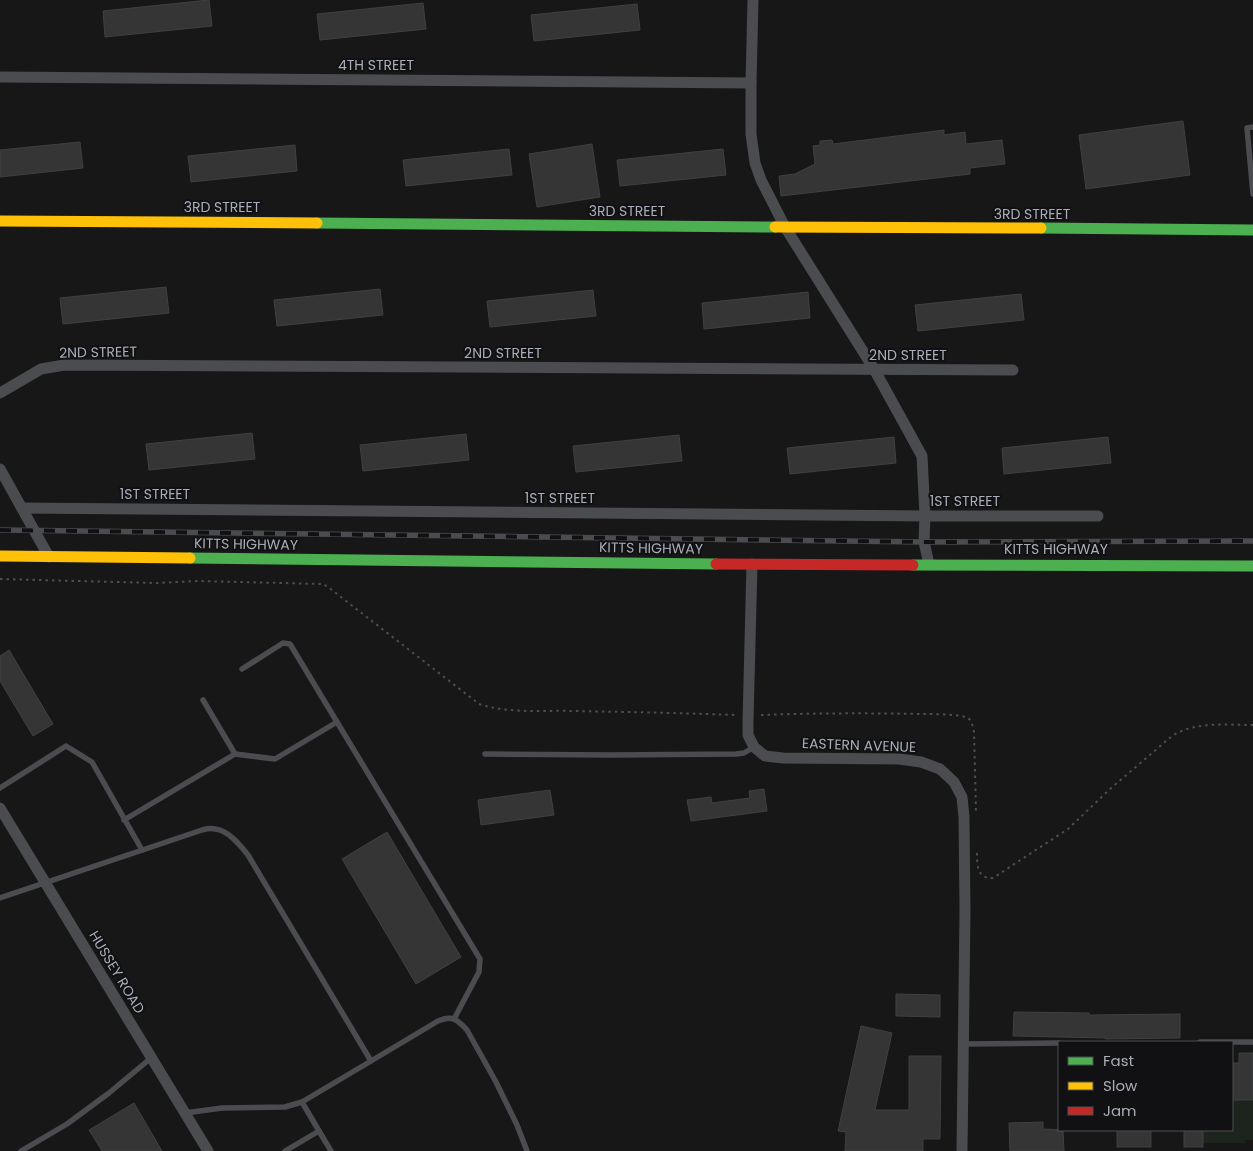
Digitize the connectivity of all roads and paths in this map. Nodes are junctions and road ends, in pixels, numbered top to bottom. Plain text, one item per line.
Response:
1 (753, 0) edge
2 (0, 77) edge
3 (751, 83) junction
4 (1253, 127) edge
5 (1253, 194) edge
6 (0, 221) edge
7 (785, 227) junction
8 (1253, 230) edge
9 (874, 370) junction
10 (1013, 370) dead end
11 (0, 393) edge
12 (0, 469) edge
13 (22, 508) junction
14 (925, 516) junction
15 (1098, 516) dead end
16 (0, 556) edge
17 (49, 557) junction
18 (752, 564) junction
19 (929, 564) junction
20 (1253, 566) edge
21 (0, 579) edge
22 (242, 669) dead end
23 (203, 700) dead end
24 (748, 716) junction
25 (336, 722) junction
26 (1253, 725) edge
27 (754, 747) junction
28 (235, 754) junction
29 (485, 754) dead end
30 (0, 788) edge
31 (0, 809) edge
32 (976, 818) dead end
33 (124, 820) junction
34 (977, 846) dead end
35 (142, 850) junction
36 (45, 883) junction
37 (1, 897) edge
38 (454, 1019) junction
39 (1233, 1042) edge
40 (1253, 1042) edge
41 (963, 1044) junction
42 (1058, 1044) edge
43 (151, 1058) junction
44 (371, 1061) junction
45 (302, 1102) junction
46 (185, 1113) junction
47 (319, 1131) junction
48 (21, 1151) edge
49 (208, 1151) edge
50 (285, 1151) edge
51 (331, 1151) edge
52 (527, 1151) edge
53 (962, 1151) edge

1 - 3 street
2 - 3 street, 4TH STREET
3 - 7 street
4 - 5 lane
6 - 7 street, 3RD STREET
7 - 8 street, 3RD STREET
7 - 9 street
9 - 10 street, 2ND STREET
9 - 11 street, 2ND STREET
9 - 14 street
12 - 13 street
13 - 14 street, 1ST STREET
13 - 17 street
14 - 15 street, 1ST STREET
14 - 19 street
16 - 17 street, KITTS HIGHWAY
17 - 18 street, KITTS HIGHWAY
18 - 19 street, KITTS HIGHWAY
18 - 24 street
19 - 20 street, KITTS HIGHWAY
21 - 24 path
22 - 25 lane
23 - 28 lane
24 - 27 street
24 - 32 path
25 - 28 lane
25 - 38 lane
26 - 34 path
27 - 29 lane
27 - 41 street, EASTERN AVENUE
28 - 33 lane
30 - 33 lane
31 - 36 street, HUSSEY ROAD
33 - 35 lane
35 - 36 lane
35 - 44 lane
36 - 37 lane
36 - 43 street, HUSSEY ROAD
38 - 44 lane
38 - 52 lane
39 - 40 lane
41 - 42 lane
41 - 53 street, EASTERN AVENUE
43 - 46 street, HUSSEY ROAD
43 - 48 lane
44 - 45 lane
45 - 46 lane
45 - 47 lane
46 - 49 street, HUSSEY ROAD
47 - 50 lane
47 - 51 lane

